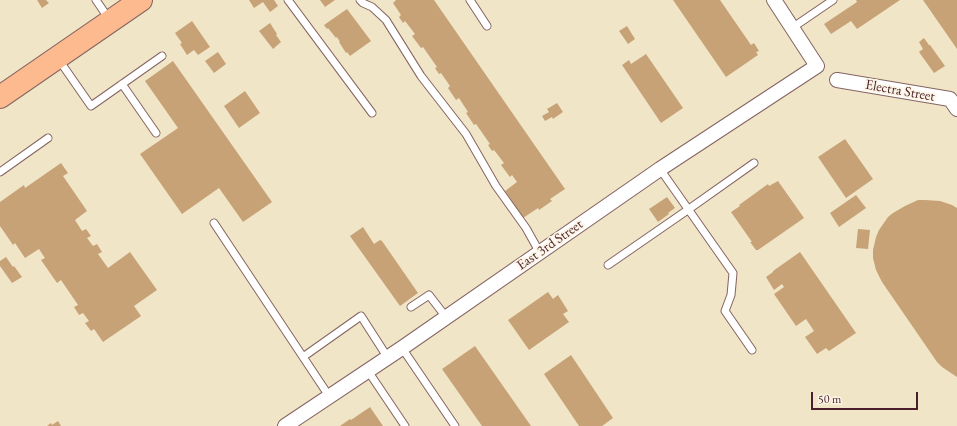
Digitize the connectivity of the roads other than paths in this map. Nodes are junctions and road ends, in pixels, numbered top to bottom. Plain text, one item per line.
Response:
1 (96, 0) edge
2 (141, 0) edge
3 (288, 0) edge
4 (360, 0) edge
5 (470, 0) edge
6 (774, 0) edge
7 (833, 0) edge
8 (110, 21) junction
9 (487, 26) dead end
10 (792, 28) junction
11 (162, 56) dead end
12 (57, 58) junction
13 (837, 80) dead end
14 (122, 84) junction
15 (0, 97) edge
16 (957, 110) edge
17 (372, 113) dead end
18 (156, 133) dead end
19 (48, 138) dead end
20 (754, 163) dead end
21 (660, 169) junction
22 (0, 172) edge
23 (689, 210) junction
24 (214, 224) dead end
25 (540, 252) junction
26 (608, 265) dead end
27 (411, 307) dead end
28 (446, 317) junction
29 (402, 348) junction
30 (752, 350) dead end
31 (302, 357) junction
32 (388, 358) junction
33 (368, 371) junction
34 (329, 396) junction
35 (285, 426) edge
36 (405, 426) edge
37 (455, 426) edge

1 - 8 lane
2 - 8 main road
3 - 17 lane
4 - 25 lane
5 - 9 lane
6 - 10 street
7 - 10 lane
8 - 12 main road
10 - 21 street, East 3rd Street
11 - 14 lane
12 - 14 lane
12 - 15 main road
13 - 16 street, Electra Street
14 - 18 lane
19 - 22 lane
20 - 23 lane
21 - 23 lane
21 - 25 street, East 3rd Street
23 - 26 lane
23 - 30 lane
24 - 31 lane
25 - 28 street, East 3rd Street
27 - 28 lane
28 - 29 street, East 3rd Street
29 - 32 street, East 3rd Street
29 - 37 lane
31 - 32 lane
31 - 34 lane
32 - 33 street, East 3rd Street
33 - 34 street, East 3rd Street
33 - 36 lane
34 - 35 street, East 3rd Street

